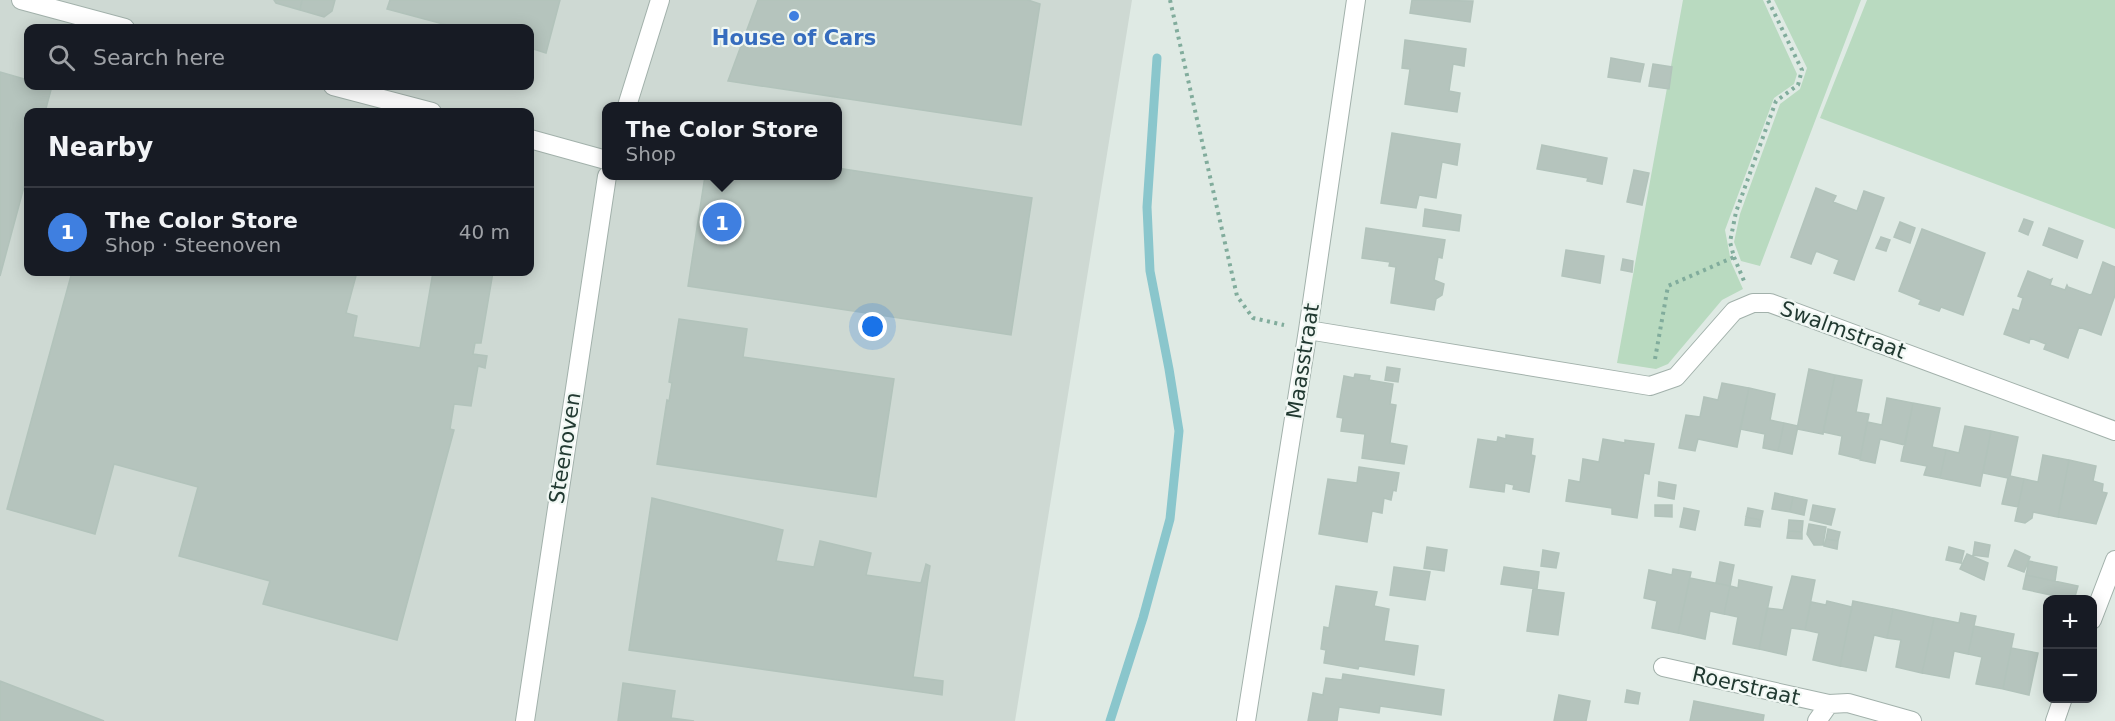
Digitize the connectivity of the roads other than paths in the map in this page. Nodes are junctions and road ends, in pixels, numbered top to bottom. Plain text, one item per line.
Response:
1 (21, 0) edge
2 (660, 0) edge
3 (1356, 0) edge
4 (110, 24) edge
5 (348, 90) edge
6 (628, 102) edge
7 (417, 108) edge
8 (534, 140) edge
9 (602, 159) edge
10 (606, 180) edge
11 (1308, 330) junction
12 (2115, 431) edge
13 (2115, 561) edge
14 (2097, 607) edge
15 (1663, 667) dead end
16 (2062, 703) edge
17 (1829, 704) junction
18 (525, 721) edge
19 (1246, 721) edge
20 (1817, 721) edge
21 (1912, 721) edge
22 (2055, 721) edge

1 - 4 street
2 - 6 street
3 - 11 street, Maasstraat
5 - 7 street
8 - 9 street
10 - 18 street, Steenoven
11 - 12 street, Swalmstraat
11 - 19 street, Maasstraat
13 - 14 street
15 - 17 street, Roerstraat
16 - 22 street
17 - 20 street, Roerstraat
17 - 21 street, Roerstraat

